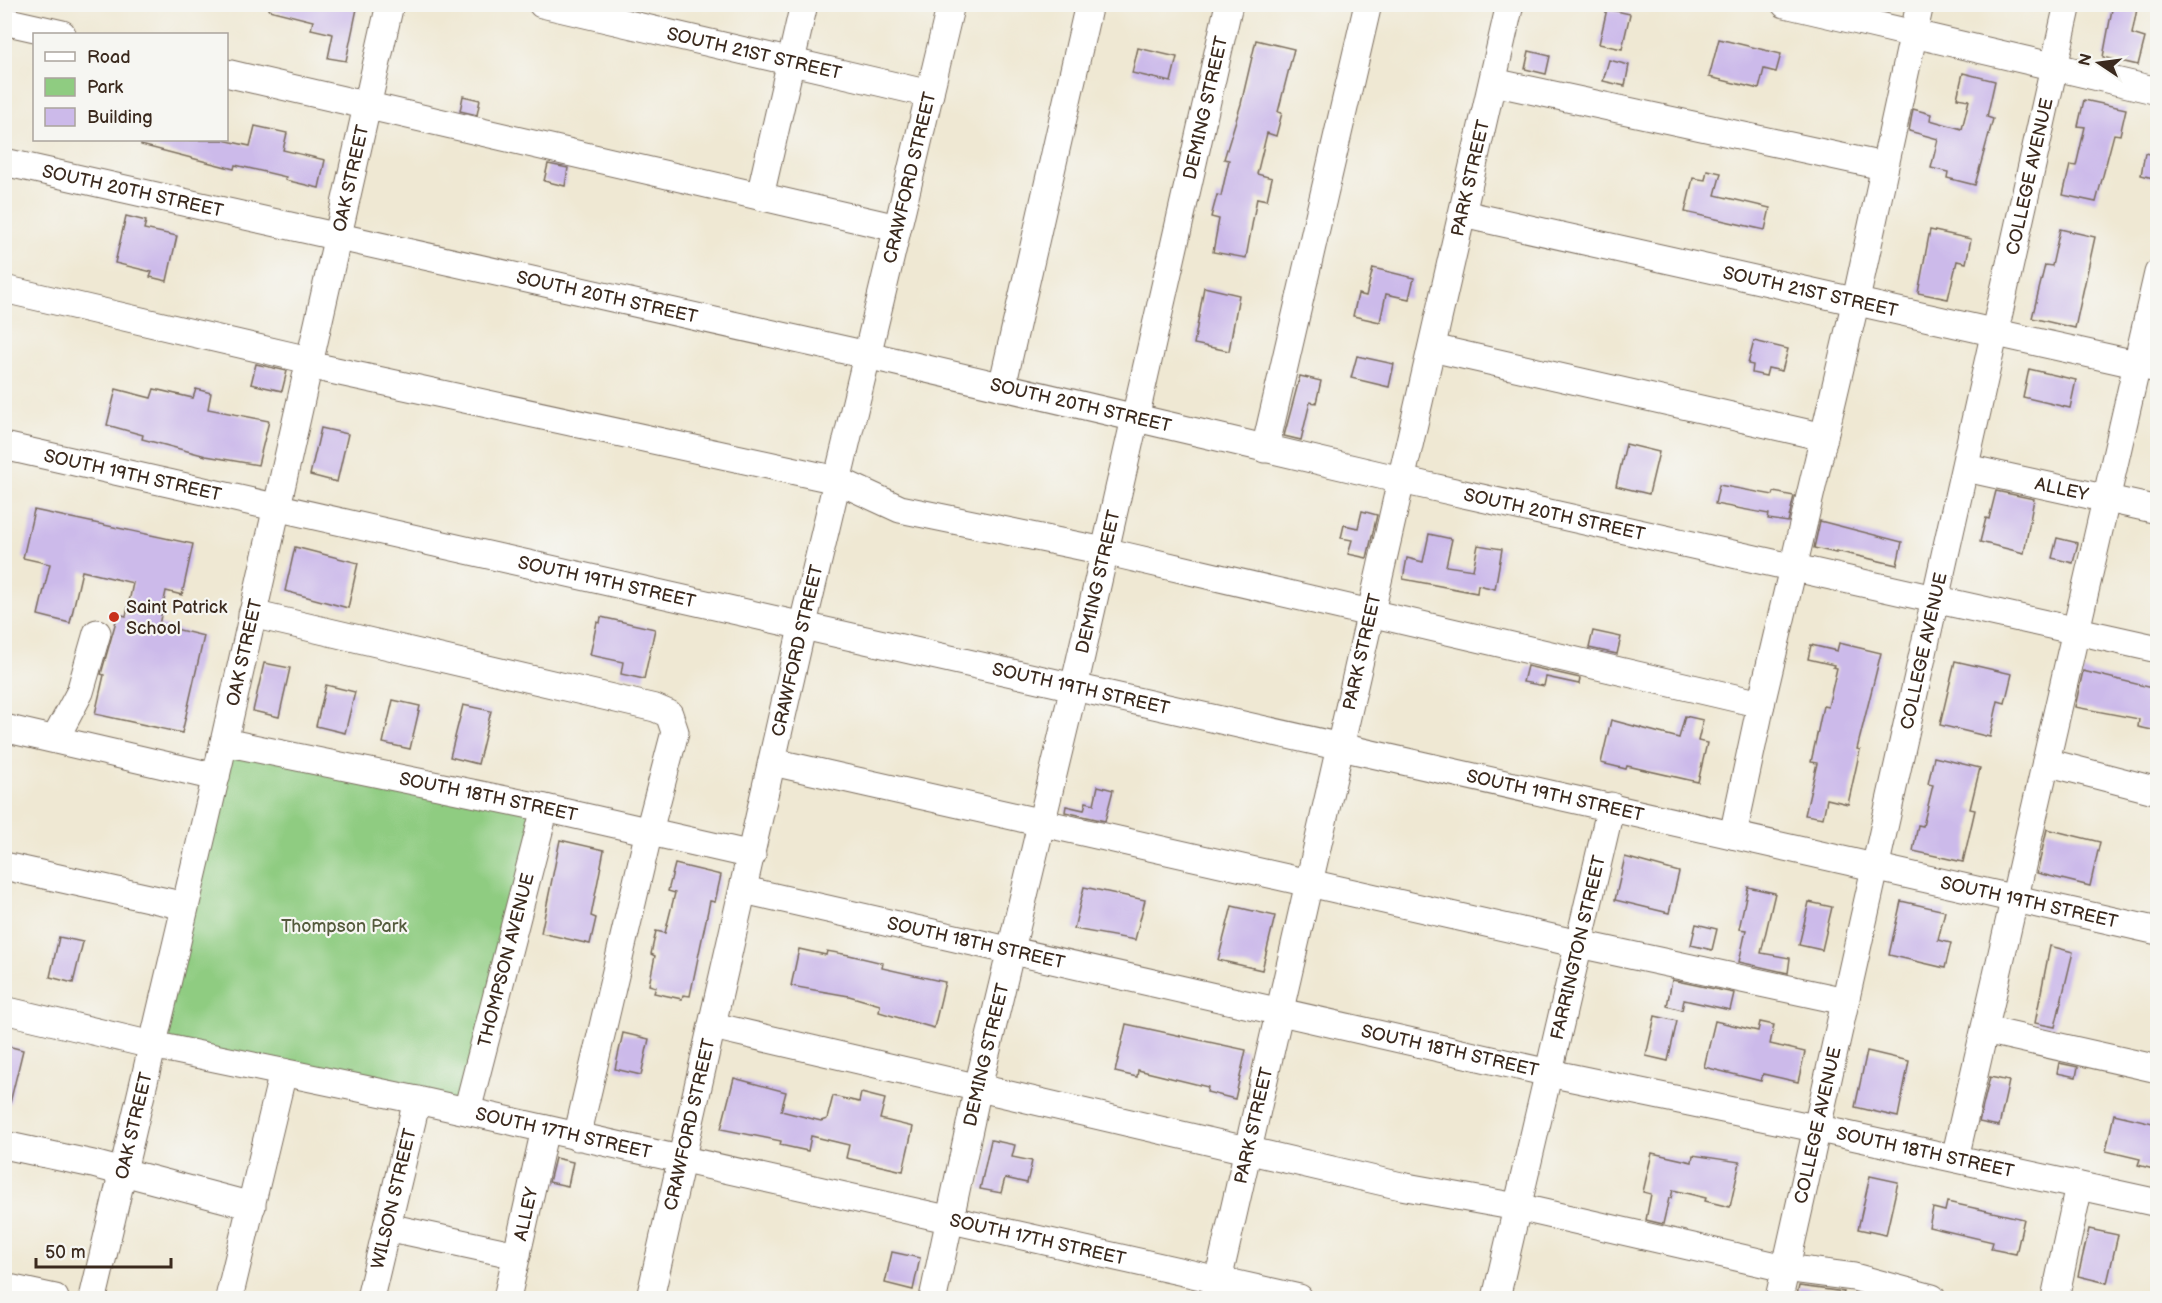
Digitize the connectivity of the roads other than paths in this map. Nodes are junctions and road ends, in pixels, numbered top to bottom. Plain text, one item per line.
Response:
1 (390, 4) edge
2 (542, 4) edge
3 (804, 4) edge
4 (951, 4) edge
5 (1089, 4) edge
6 (1229, 4) edge
7 (1368, 4) edge
8 (1510, 4) edge
9 (1785, 4) edge
10 (1920, 4) edge
11 (2068, 4) edge
12 (4, 21) edge
13 (58, 33) edge
14 (1914, 34) junction
15 (791, 62) junction
16 (2053, 67) junction
17 (228, 74) edge
18 (1493, 82) junction
19 (2157, 91) edge
20 (930, 94) junction
21 (368, 107) junction
22 (4, 162) edge
23 (1883, 166) junction
24 (760, 196) junction
25 (1464, 214) junction
26 (897, 228) junction
27 (337, 236) junction
28 (2157, 273) edge
29 (4, 289) edge
30 (1856, 300) junction
31 (1994, 333) junction
32 (1432, 348) junction
33 (867, 355) junction
34 (308, 363) junction
35 (2147, 367) edge
36 (1002, 387) junction
37 (1133, 418) junction
38 (1824, 436) junction
39 (4, 446) edge
40 (1265, 449) junction
41 (1966, 468) junction
42 (837, 480) junction
43 (1401, 480) junction
44 (2106, 498) junction
45 (276, 507) junction
46 (2157, 510) edge
47 (1104, 551) junction
48 (1792, 567) junction
49 (1937, 599) junction
50 (1371, 613) junction
51 (252, 614) junction
52 (802, 628) junction
53 (2076, 631) junction
54 (98, 633) dead end
55 (2157, 650) edge
56 (1074, 687) junction
57 (1761, 704) junction
58 (4, 728) edge
59 (55, 739) junction
60 (224, 742) junction
61 (1341, 749) junction
62 (773, 762) junction
63 (2046, 762) junction
64 (216, 777) junction
65 (2157, 791) edge
66 (1611, 806) junction
67 (545, 808) junction
68 (1042, 822) junction
69 (649, 831) junction
70 (1733, 835) junction
71 (752, 855) junction
72 (4, 866) edge
73 (1875, 869) junction
74 (1310, 883) junction
75 (744, 890) junction
76 (2014, 900) junction
77 (185, 906) junction
78 (2157, 931) edge
79 (1578, 944) junction
80 (1011, 952) junction
81 (1845, 1001) junction
82 (4, 1010) edge
83 (1281, 1013) junction
84 (713, 1026) junction
85 (1984, 1030) junction
86 (152, 1045) junction
87 (2157, 1069) edge
88 (283, 1072) junction
89 (1549, 1072) junction
90 (978, 1086) junction
91 (417, 1100) junction
92 (467, 1111) junction
93 (1815, 1128) junction
94 (545, 1130) junction
95 (577, 1137) junction
96 (4, 1145) edge
97 (1249, 1149) junction
98 (1955, 1158) junction
99 (681, 1161) junction
100 (122, 1173) junction
101 (2079, 1185) junction
102 (2157, 1203) edge
103 (252, 1206) junction
104 (1517, 1207) junction
105 (950, 1220) junction
106 (387, 1227) junction
107 (517, 1256) junction
108 (1785, 1268) junction
109 (4, 1287) edge
110 (1217, 1289) edge
111 (655, 1298) edge
112 (55, 1299) edge
113 (93, 1299) edge
114 (229, 1299) edge
115 (370, 1299) edge
116 (507, 1299) edge
117 (933, 1299) edge
118 (1299, 1299) edge
119 (1496, 1299) edge
120 (1779, 1299) edge
121 (1932, 1299) edge
122 (2055, 1299) edge

1 - 21 street, OAK STREET
2 - 15 street, SOUTH 21ST STREET
3 - 15 street
4 - 20 street, CRAWFORD STREET
5 - 36 street
6 - 37 street, DEMING STREET
7 - 40 street
8 - 18 street, PARK STREET
9 - 14 street
10 - 14 street
11 - 16 street, COLLEGE AVENUE
12 - 13 street
14 - 16 street
14 - 23 street
15 - 20 street, SOUTH 21ST STREET
15 - 24 street
16 - 19 street
16 - 31 street, COLLEGE AVENUE
17 - 21 street
18 - 23 street
18 - 25 street, PARK STREET
20 - 26 street, CRAWFORD STREET
21 - 24 street
21 - 27 street, OAK STREET
22 - 27 street, SOUTH 20TH STREET
23 - 30 street
24 - 26 street
25 - 30 street, SOUTH 21ST STREET
25 - 32 street, PARK STREET
26 - 33 street, CRAWFORD STREET
27 - 33 street, SOUTH 20TH STREET
27 - 34 street, OAK STREET
28 - 35 street
29 - 34 street
30 - 31 street, SOUTH 21ST STREET
30 - 38 street
31 - 35 street, SOUTH 21ST STREET
31 - 41 street, COLLEGE AVENUE
32 - 38 street
32 - 43 street, PARK STREET
33 - 36 street, SOUTH 20TH STREET
33 - 42 street, CRAWFORD STREET
34 - 42 street
34 - 45 street, OAK STREET
35 - 44 street
36 - 37 street, SOUTH 20TH STREET
37 - 40 street, SOUTH 20TH STREET
37 - 47 street, DEMING STREET
38 - 48 street
39 - 45 street, SOUTH 19TH STREET
40 - 43 street, SOUTH 20TH STREET
41 - 44 street, ALLEY
41 - 49 street, COLLEGE AVENUE
42 - 47 street
42 - 52 street, CRAWFORD STREET
43 - 48 street, SOUTH 20TH STREET
43 - 50 street, PARK STREET
44 - 46 street, ALLEY
44 - 53 street
45 - 51 street, OAK STREET
45 - 52 street, SOUTH 19TH STREET
47 - 50 street
47 - 56 street, DEMING STREET
48 - 49 street, SOUTH 20TH STREET
48 - 57 street
49 - 53 street, SOUTH 20TH STREET
49 - 73 street, COLLEGE AVENUE
50 - 57 street
50 - 61 street, PARK STREET
51 - 60 street, OAK STREET
51 - 69 street
52 - 56 street, SOUTH 19TH STREET
52 - 62 street, CRAWFORD STREET
53 - 55 street, SOUTH 20TH STREET
53 - 63 street
54 - 59 street
56 - 61 street, SOUTH 19TH STREET
56 - 68 street, DEMING STREET
57 - 70 street
58 - 59 street
59 - 64 street
60 - 64 street, OAK STREET
60 - 67 street, SOUTH 18TH STREET
61 - 66 street, SOUTH 19TH STREET
61 - 74 street, PARK STREET
62 - 68 street
62 - 71 street, CRAWFORD STREET
63 - 65 street
63 - 76 street
64 - 77 street, OAK STREET
66 - 70 street, SOUTH 19TH STREET
66 - 79 street, FARRINGTON STREET
67 - 69 street, SOUTH 18TH STREET
67 - 92 street, THOMPSON AVENUE
68 - 74 street
68 - 80 street, DEMING STREET
69 - 71 street, SOUTH 18TH STREET
69 - 95 street
70 - 73 street, SOUTH 19TH STREET
71 - 75 street, CRAWFORD STREET
72 - 77 street
73 - 76 street, SOUTH 19TH STREET
73 - 81 street, COLLEGE AVENUE
74 - 79 street
74 - 83 street, PARK STREET
75 - 80 street, SOUTH 18TH STREET
75 - 84 street, CRAWFORD STREET
76 - 78 street, SOUTH 19TH STREET
76 - 85 street
77 - 86 street, OAK STREET
79 - 81 street
79 - 89 street, FARRINGTON STREET
80 - 83 street, SOUTH 18TH STREET
80 - 90 street, DEMING STREET
81 - 93 street, COLLEGE AVENUE
82 - 86 street, SOUTH 17TH STREET
83 - 89 street, SOUTH 18TH STREET
83 - 97 street, PARK STREET
84 - 90 street
84 - 99 street, CRAWFORD STREET
85 - 87 street
85 - 98 street
86 - 88 street, SOUTH 17TH STREET
86 - 100 street, OAK STREET
88 - 91 street, SOUTH 17TH STREET
88 - 103 street
89 - 93 street, SOUTH 18TH STREET
89 - 104 street, FARRINGTON STREET
90 - 97 street
90 - 105 street, DEMING STREET
91 - 92 street, SOUTH 17TH STREET
91 - 106 street, WILSON STREET
92 - 94 street, SOUTH 17TH STREET
93 - 98 street, SOUTH 18TH STREET
93 - 108 street, COLLEGE AVENUE
94 - 95 street, SOUTH 17TH STREET
94 - 107 street, ALLEY
95 - 99 street, SOUTH 17TH STREET
96 - 100 street
97 - 104 street
97 - 110 street, PARK STREET
98 - 101 street, SOUTH 18TH STREET
99 - 105 street, SOUTH 17TH STREET
99 - 111 street, CRAWFORD STREET
100 - 103 street
100 - 113 street, OAK STREET
101 - 102 street, SOUTH 18TH STREET
101 - 122 street
103 - 114 street
104 - 108 street
104 - 119 street, FARRINGTON STREET
105 - 110 street, SOUTH 17TH STREET
105 - 117 street, DEMING STREET
106 - 107 street
106 - 115 street, WILSON STREET
107 - 116 street, ALLEY
108 - 120 street, COLLEGE AVENUE
108 - 121 street
109 - 112 street
110 - 118 street, SOUTH 17TH STREET

